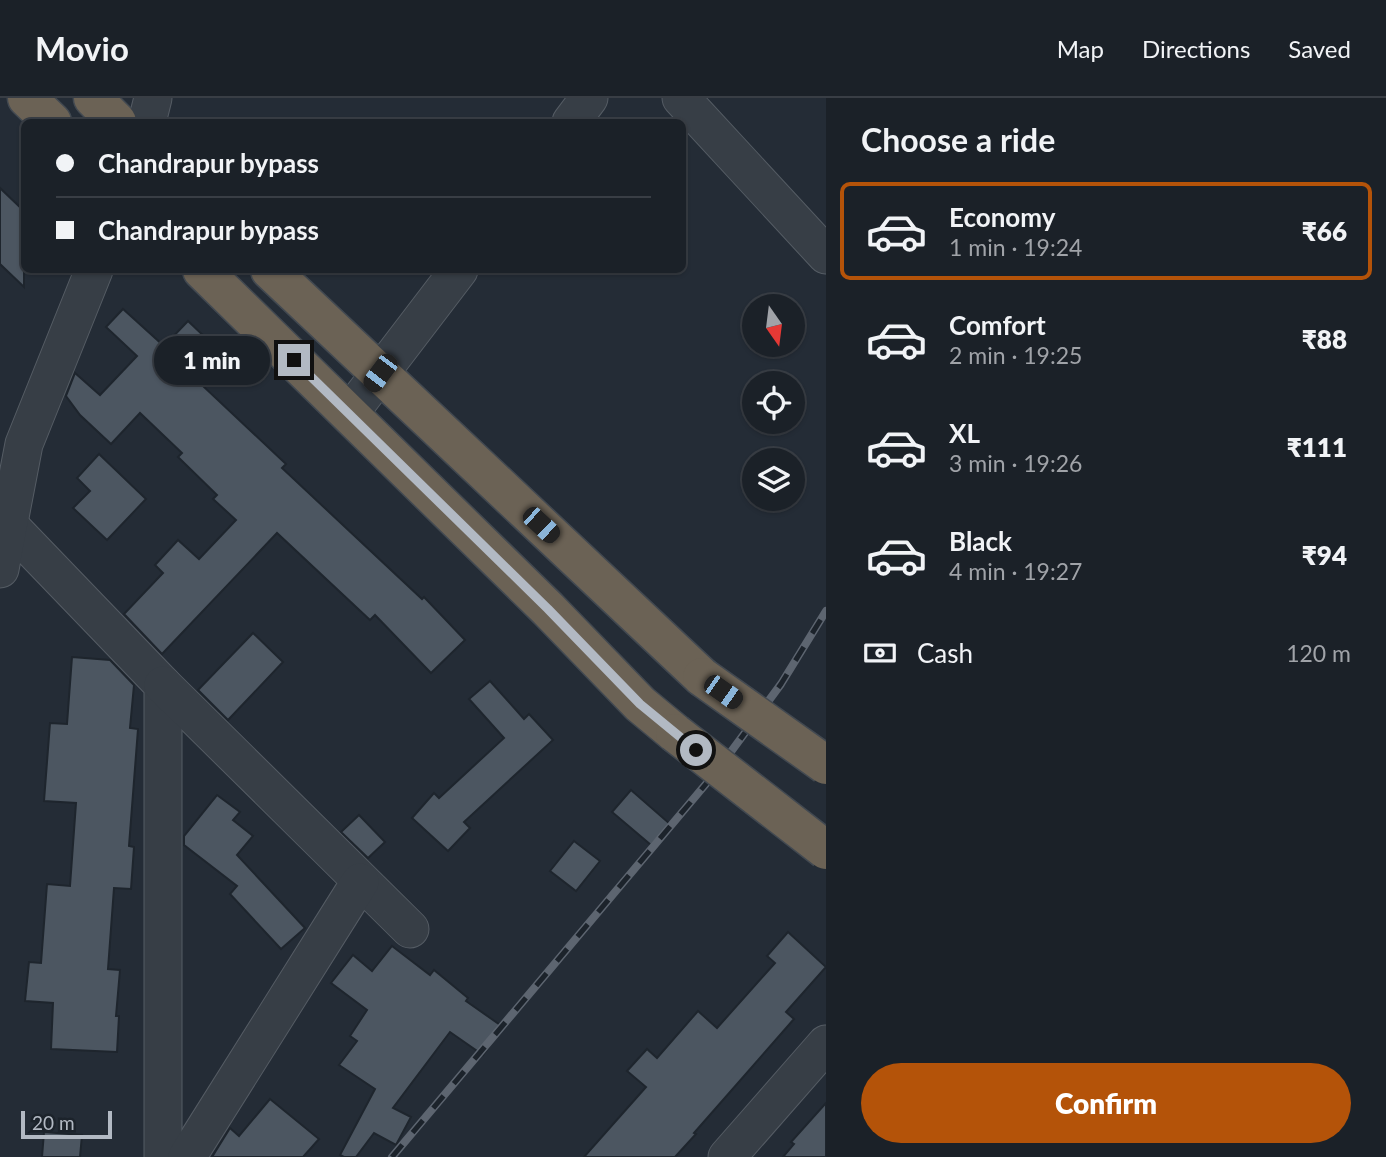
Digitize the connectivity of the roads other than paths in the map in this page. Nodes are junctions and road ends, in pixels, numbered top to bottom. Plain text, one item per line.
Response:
1 (27, 98) edge
2 (93, 98) edge
3 (153, 98) edge
4 (590, 98) edge
5 (681, 98) edge
6 (49, 119) edge
7 (114, 119) edge
8 (148, 119) edge
9 (573, 119) edge
10 (826, 255) edge
11 (93, 273) edge
12 (205, 273) edge
13 (273, 273) edge
14 (457, 273) edge
15 (380, 373) junction
16 (349, 414) junction
17 (12, 445) edge
18 (8, 524) junction
19 (0, 569) edge
20 (163, 685) junction
21 (826, 765) edge
22 (826, 850) edge
23 (360, 882) junction
24 (410, 929) dead end
25 (826, 1044) edge
26 (163, 1157) edge
27 (187, 1157) edge
28 (727, 1157) edge

1 - 6 highway
2 - 7 highway
3 - 8 street
4 - 9 street
5 - 10 street
11 - 17 street
12 - 16 highway
13 - 15 highway
14 - 15 street
15 - 16 street
15 - 21 highway, bridge
16 - 22 highway, bridge
17 - 18 street
18 - 19 street
18 - 20 street
20 - 23 street
20 - 26 street
23 - 24 street
23 - 27 street
25 - 28 street

